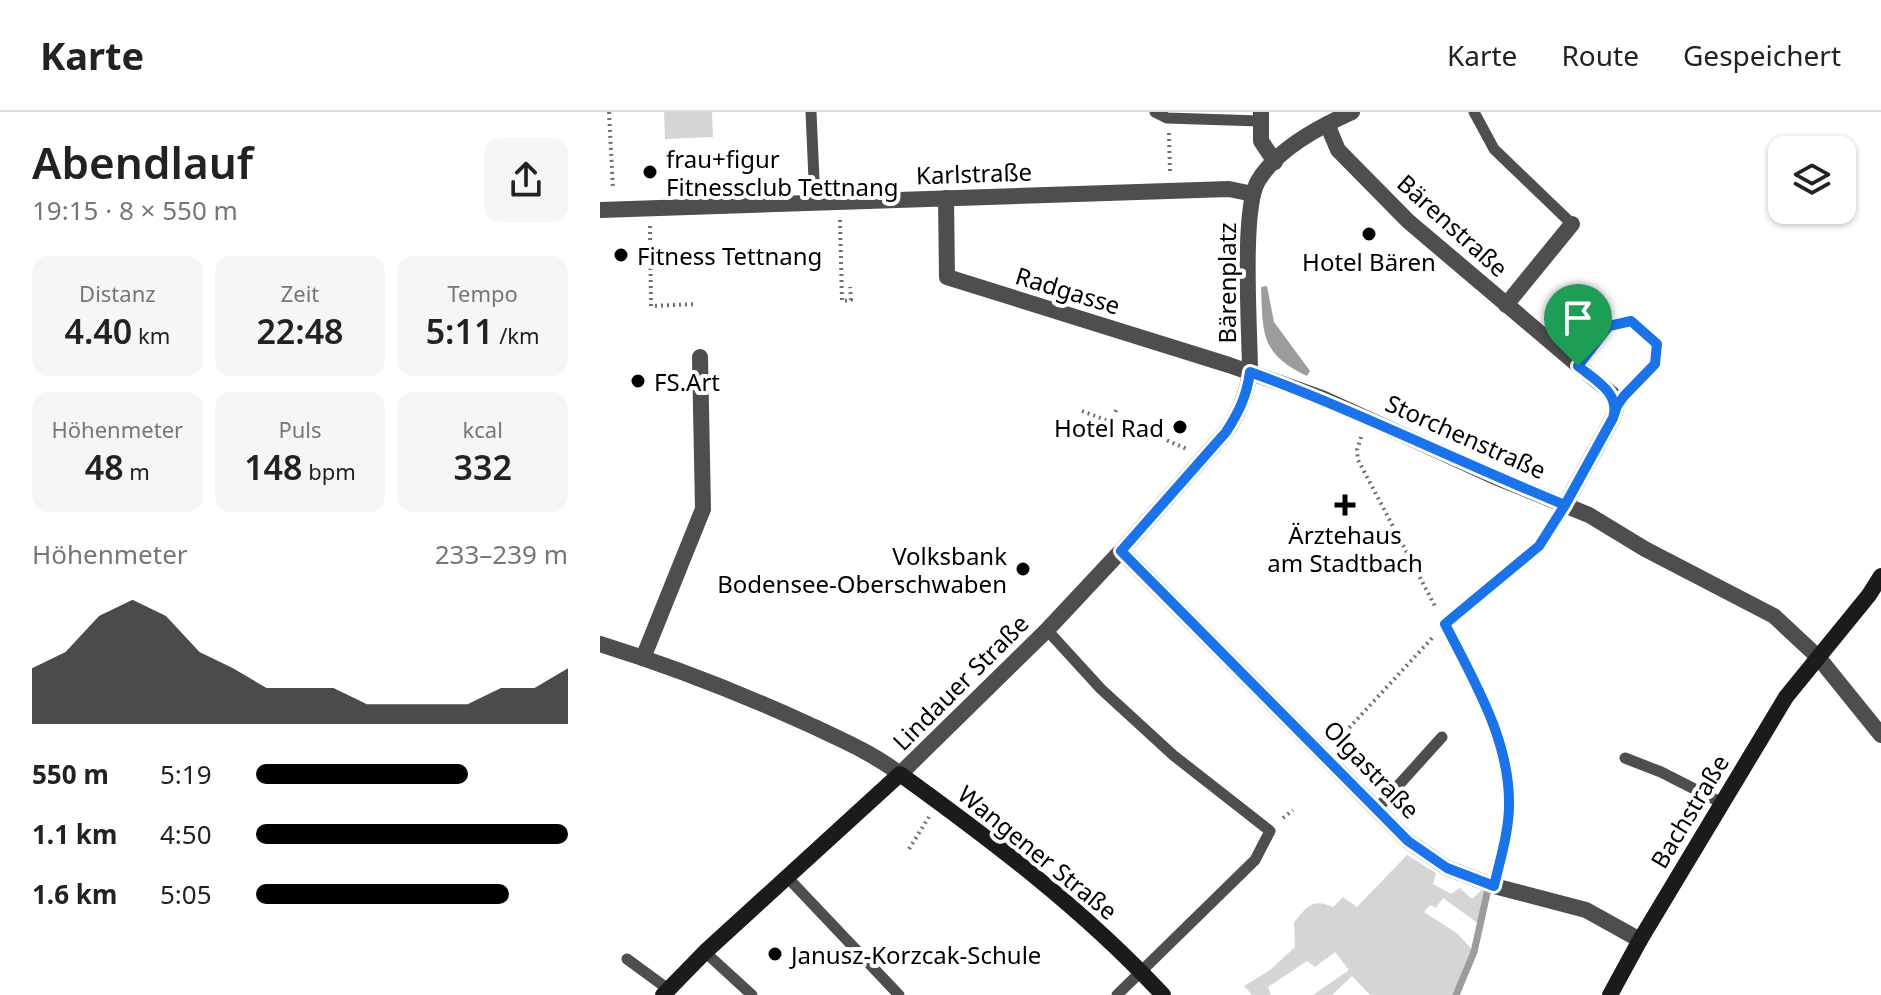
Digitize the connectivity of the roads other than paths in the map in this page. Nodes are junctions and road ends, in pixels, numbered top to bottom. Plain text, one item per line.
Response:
1 (811, 112) edge
2 (1155, 112) edge
3 (1352, 112) edge
4 (1474, 112) edge
5 (1260, 117) edge
6 (1327, 124) junction
7 (1275, 162) junction
8 (1253, 194) junction
9 (946, 198) junction
10 (815, 202) junction
11 (606, 210) edge
12 (1572, 224) joint
13 (1506, 305) junction
14 (700, 357) dead end
15 (1578, 366) junction
16 (1250, 372) junction
17 (1617, 406) junction
18 (1565, 505) junction
19 (1121, 551) junction
20 (1881, 576) edge
21 (1440, 629) road end
22 (1047, 630) junction
23 (600, 644) edge
24 (1818, 657) junction
25 (643, 658) junction
26 (1881, 735) edge
27 (1442, 737) dead end
28 (1625, 758) dead end
29 (900, 774) junction
30 (1722, 803) junction
31 (1377, 809) junction
32 (788, 878) junction
33 (1640, 940) junction
34 (705, 952) junction
35 (627, 959) dead end
36 (1142, 972) junction
37 (666, 992) edge
38 (752, 995) edge
39 (899, 995) edge
40 (1117, 995) edge
41 (1163, 995) edge
42 (1610, 995) edge

1 - 10 lane
2 - 5 lane
3 - 6 street
4 - 12 lane
5 - 7 street
6 - 7 street
6 - 13 street, Bärenstraße
7 - 8 street
8 - 9 street, Karlstraße
8 - 16 street, Bärenplatz
9 - 10 street, Karlstraße
9 - 16 street, Radgasse
10 - 11 street, Karlstraße
12 - 13 street
13 - 15 street, Bärenstraße
14 - 25 street
15 - 17 street, Bärenstraße
15 - 17 lane
16 - 18 street, Storchenstraße
16 - 19 street, Lindauer Straße
17 - 18 street
18 - 21 lane
18 - 24 street, Storchenstraße
19 - 22 street, Lindauer Straße
19 - 31 street, Olgastraße
20 - 24 main road, Bachstraße
22 - 29 street, Lindauer Straße
22 - 36 lane
23 - 25 street
24 - 26 street, Storchenstraße
24 - 30 main road, Bachstraße
25 - 29 street
27 - 31 lane
28 - 30 lane
29 - 32 main road, Lindauer Straße
29 - 36 main road, Wangener Straße
30 - 33 main road, Bachstraße
31 - 33 street, Olgastraße
32 - 34 main road, Lindauer Straße
32 - 39 lane
33 - 42 main road, Bachstraße
34 - 37 main road, Lindauer Straße
34 - 38 lane
35 - 37 lane
36 - 40 lane
36 - 41 main road, Wangener Straße

